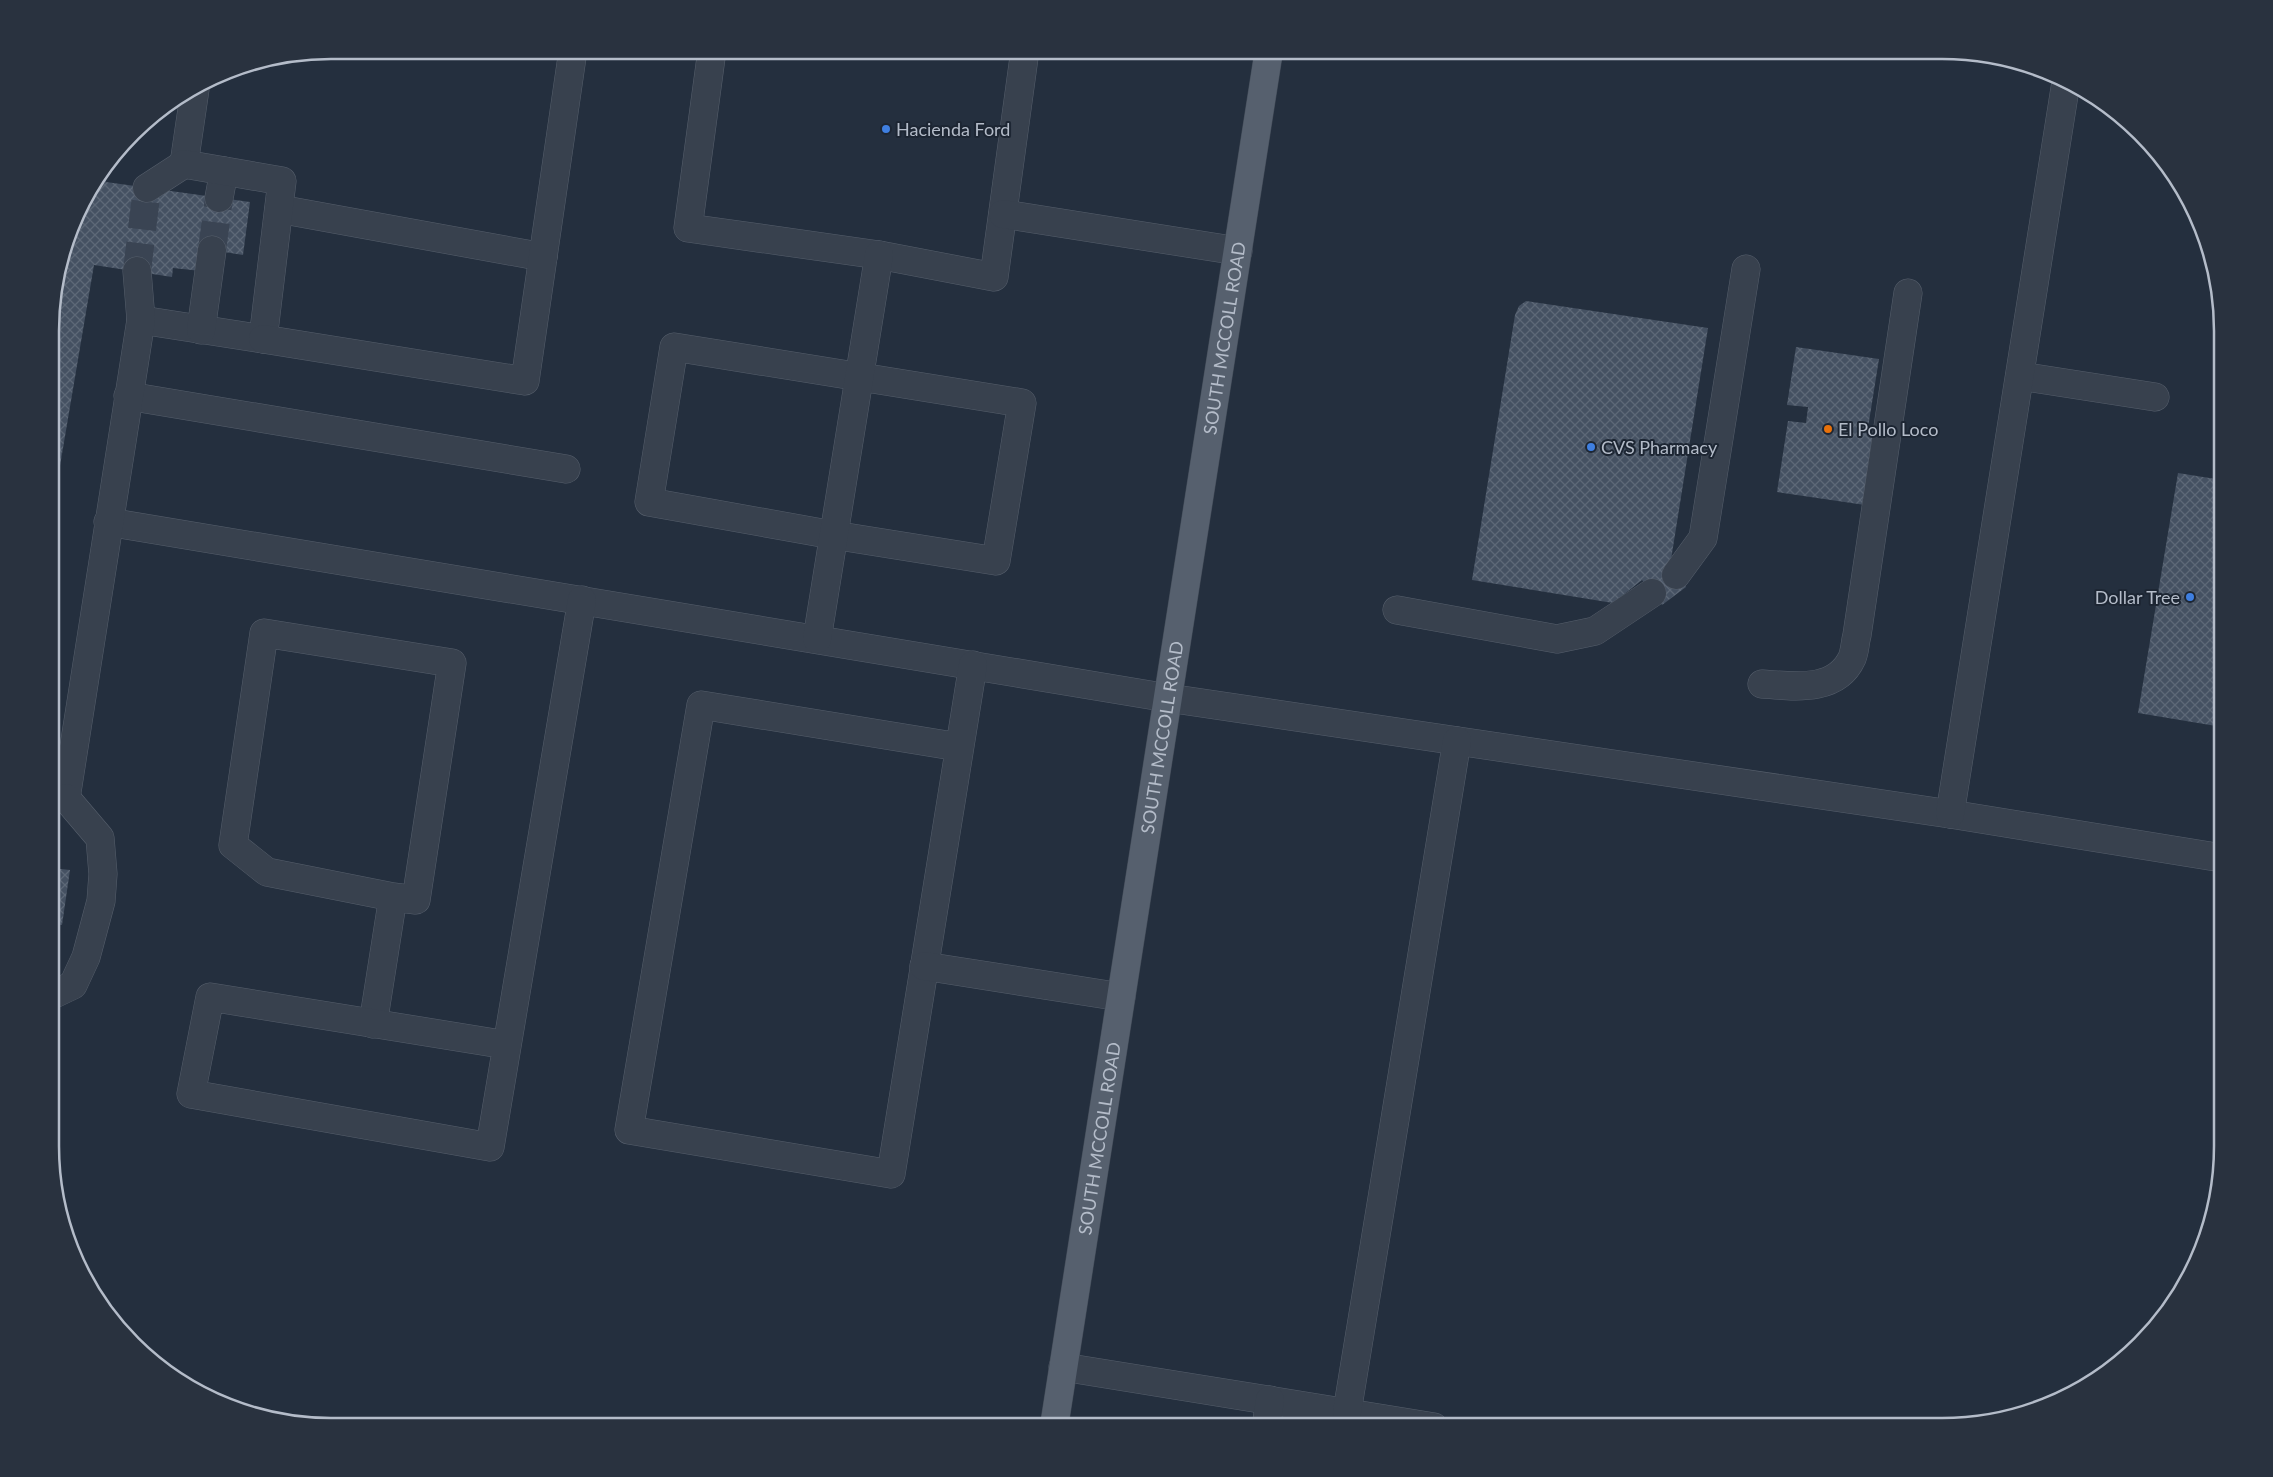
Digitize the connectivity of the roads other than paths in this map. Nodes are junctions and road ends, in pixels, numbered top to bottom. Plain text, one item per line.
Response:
1 (572, 59) edge
2 (711, 59) edge
3 (1024, 59) edge
4 (1268, 59) edge
5 (2065, 88) edge
6 (194, 96) edge
7 (184, 164) junction
8 (224, 171) junction
9 (147, 188) dead end
10 (219, 198) tunnel mouth
11 (279, 209) junction
12 (1003, 214) junction
13 (212, 250) tunnel mouth
14 (1238, 251) junction
15 (879, 255) junction
16 (543, 257) junction
17 (1746, 269) dead end
18 (136, 271) tunnel mouth
19 (1908, 293) dead end
20 (141, 320) junction
21 (202, 330) junction
22 (263, 339) junction
23 (2020, 376) junction
24 (859, 378) junction
25 (128, 396) junction
26 (2155, 397) dead end
27 (566, 469) dead end
28 (108, 522) junction
29 (833, 535) junction
30 (1676, 575) dead end
31 (1652, 593) dead end
32 (582, 600) junction
33 (1398, 610) dead end
34 (817, 639) junction
35 (973, 665) junction
36 (1762, 684) dead end
37 (1168, 698) junction
38 (1457, 741) junction
39 (959, 747) junction
40 (59, 796) edge
41 (1950, 814) junction
42 (2214, 857) edge
43 (393, 897) junction
44 (924, 966) junction
45 (59, 992) edge
46 (1121, 998) junction
47 (373, 1024) junction
48 (507, 1045) junction
49 (1063, 1367) junction
50 (1270, 1400) junction
51 (1346, 1412) junction
52 (1055, 1418) edge
53 (1267, 1418) edge
54 (1381, 1418) edge

1 - 16 lane
2 - 15 lane
3 - 12 lane
4 - 14 main road, SOUTH MCCOLL ROAD
5 - 23 lane
6 - 7 lane
7 - 8 lane
7 - 9 lane
8 - 10 lane
8 - 11 lane
11 - 16 lane
11 - 22 lane
12 - 14 lane
12 - 15 lane
13 - 21 lane
14 - 37 main road, SOUTH MCCOLL ROAD
15 - 24 lane
16 - 22 lane
17 - 30 lane
18 - 20 lane
19 - 36 lane
20 - 21 lane
20 - 25 lane
21 - 22 lane
23 - 26 lane
23 - 41 lane
24 - 29 lane
24 - 29 lane
24 - 29 lane
25 - 27 lane
25 - 28 lane
28 - 32 lane
28 - 40 lane
29 - 34 lane
31 - 33 lane
32 - 34 lane
32 - 48 lane
34 - 35 lane
35 - 37 lane
35 - 39 lane
37 - 38 lane
37 - 46 main road, SOUTH MCCOLL ROAD
38 - 41 lane
38 - 51 lane
39 - 44 lane
39 - 44 lane
40 - 45 lane
41 - 42 lane
43 - 43 lane
43 - 47 lane
44 - 46 lane
46 - 49 main road, SOUTH MCCOLL ROAD
47 - 48 lane
47 - 48 lane
49 - 50 lane
49 - 52 main road, SOUTH MCCOLL ROAD
50 - 51 lane
50 - 53 lane
51 - 54 lane

